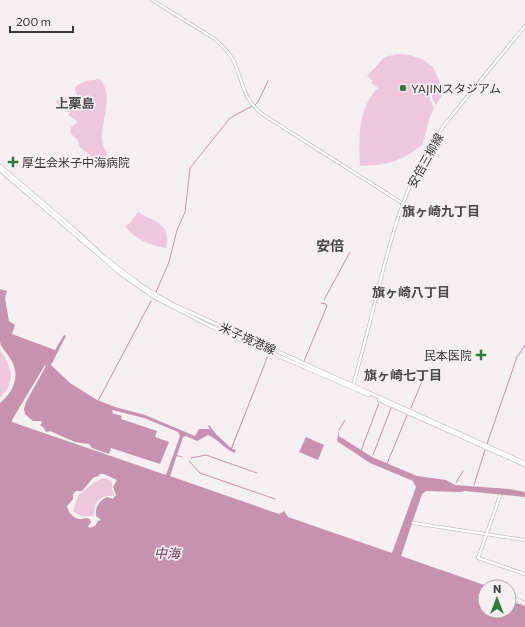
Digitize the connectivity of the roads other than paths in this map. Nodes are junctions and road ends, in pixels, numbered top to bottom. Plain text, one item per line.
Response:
1 (152, 0) edge
2 (525, 26) edge
3 (0, 166) edge
4 (0, 170) edge
5 (402, 203) junction
6 (352, 386) junction
7 (525, 464) edge
8 (500, 496) dead end
9 (413, 524) dead end
10 (487, 534) junction
11 (525, 540) edge
12 (525, 574) edge

1 - 5 street
2 - 5 street, 安倍三柳線
3 - 6 main road, 米子境港線
4 - 6 main road, 米子境港線
5 - 6 street, 安倍三柳線
6 - 7 main road, 米子境港線
8 - 10 street
9 - 10 street
10 - 11 street
10 - 12 street

